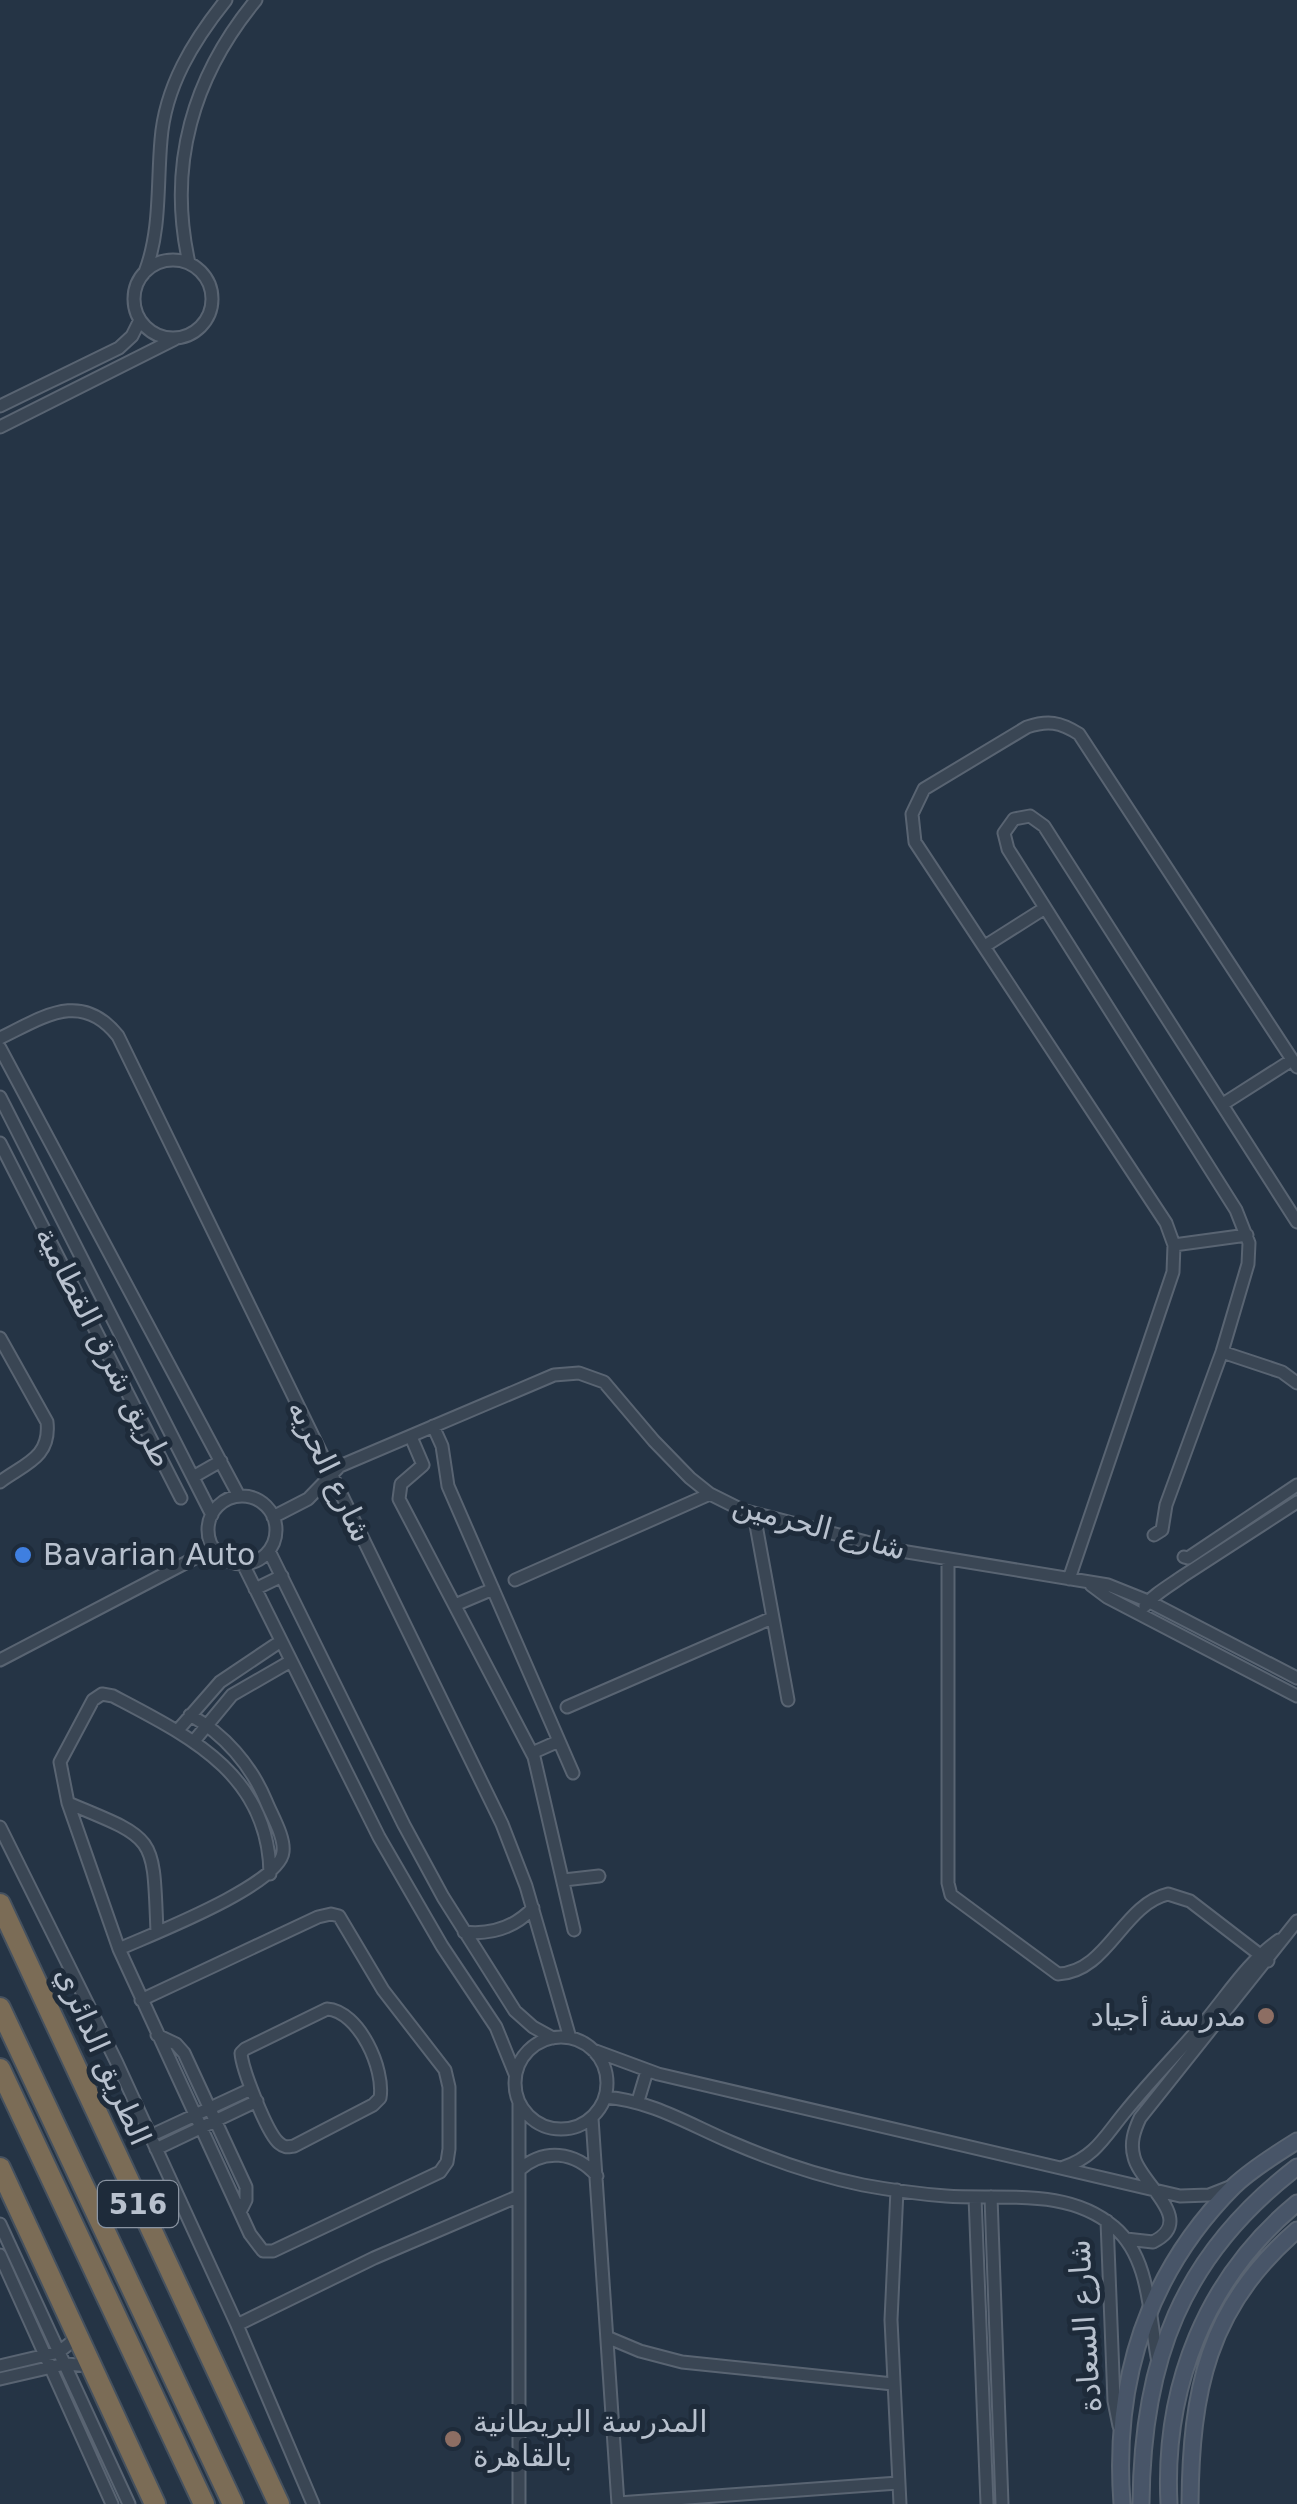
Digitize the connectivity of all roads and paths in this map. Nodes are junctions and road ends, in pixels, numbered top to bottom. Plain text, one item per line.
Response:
1 (226, 0) edge
2 (256, 0) edge
3 (189, 263) junction
4 (144, 272) junction
5 (140, 320) junction
6 (175, 339) junction
7 (0, 406) edge
8 (0, 427) edge
9 (1045, 908) junction
10 (985, 946) junction
11 (0, 1038) edge
12 (0, 1048) edge
13 (1294, 1064) edge
14 (0, 1097) edge
15 (1222, 1104) junction
16 (0, 1143) edge
17 (56, 1153) junction
18 (34, 1165) junction
19 (1297, 1222) edge
20 (1247, 1235) junction
21 (1174, 1245) junction
22 (0, 1338) edge
23 (1222, 1352) junction
24 (1297, 1383) edge
25 (433, 1426) junction
26 (410, 1437) junction
27 (221, 1462) junction
28 (332, 1472) junction
29 (4, 1476) edge
30 (193, 1478) junction
31 (1297, 1484) edge
32 (710, 1494) junction
33 (240, 1496) junction
34 (1281, 1496) junction
35 (181, 1498) dead end
36 (1292, 1505) edge
37 (1265, 1506) junction
38 (212, 1514) junction
39 (754, 1514) junction
40 (274, 1517) junction
41 (1273, 1518) junction
42 (1154, 1535) dead end
43 (214, 1548) junction
44 (269, 1550) junction
45 (1184, 1557) dead end
46 (948, 1559) junction
47 (243, 1564) junction
48 (282, 1576) junction
49 (1069, 1579) junction
50 (515, 1580) dead end
51 (1091, 1585) junction
52 (255, 1589) junction
53 (493, 1589) junction
54 (1166, 1591) junction
55 (1148, 1600) junction
56 (455, 1606) junction
57 (1142, 1613) junction
58 (1160, 1615) junction
59 (772, 1618) junction
60 (281, 1641) junction
61 (0, 1660) edge
62 (291, 1661) junction
63 (1297, 1678) edge
64 (1297, 1696) edge
65 (788, 1700) dead end
66 (567, 1707) dead end
67 (190, 1715) junction
68 (206, 1724) junction
69 (178, 1730) junction
70 (194, 1741) junction
71 (559, 1741) junction
72 (532, 1753) junction
73 (573, 1773) dead end
74 (263, 1795) junction
75 (250, 1801) junction
76 (68, 1803) junction
77 (0, 1826) edge
78 (270, 1874) junction
79 (599, 1876) dead end
80 (564, 1880) junction
81 (0, 1904) edge
82 (533, 1908) junction
83 (1297, 1921) edge
84 (574, 1930) dead end
85 (157, 1932) junction
86 (464, 1932) junction
87 (119, 1949) junction
88 (1263, 1958) junction
89 (141, 2000) junction
90 (0, 2008) edge
91 (515, 2010) junction
92 (496, 2026) junction
93 (158, 2035) junction
94 (553, 2038) junction
95 (570, 2038) junction
96 (593, 2050) junction
97 (0, 2069) edge
98 (647, 2071) junction
99 (516, 2074) junction
100 (254, 2095) junction
101 (605, 2097) junction
102 (638, 2101) junction
103 (519, 2103) junction
104 (213, 2114) junction
105 (592, 2118) junction
106 (198, 2121) junction
107 (1297, 2140) edge
108 (153, 2142) junction
109 (1064, 2167) junction
110 (1297, 2167) edge
111 (0, 2168) edge
112 (519, 2170) junction
113 (596, 2176) junction
114 (1236, 2184) junction
115 (1154, 2189) junction
116 (897, 2190) junction
117 (519, 2196) junction
118 (974, 2196) junction
119 (990, 2197) junction
120 (1297, 2202) edge
121 (240, 2212) junction
122 (1106, 2221) junction
123 (0, 2224) edge
124 (1297, 2230) edge
125 (1126, 2239) junction
126 (0, 2255) edge
127 (1148, 2312) junction
128 (237, 2325) junction
129 (79, 2336) junction
130 (609, 2338) junction
131 (62, 2358) junction
132 (48, 2362) junction
133 (1158, 2362) junction
134 (0, 2366) edge
135 (92, 2366) junction
136 (0, 2379) edge
137 (892, 2384) junction
138 (1120, 2428) junction
139 (1172, 2444) junction
140 (1143, 2449) junction
141 (1142, 2481) junction
142 (898, 2483) junction
143 (818, 2490) junction
144 (1169, 2499) edge
145 (112, 2504) edge
146 (130, 2504) edge
147 (155, 2504) edge
148 (204, 2504) edge
149 (233, 2504) edge
150 (279, 2504) edge
151 (313, 2504) edge
152 (519, 2504) edge
153 (618, 2504) edge
154 (818, 2504) edge
155 (900, 2504) edge
156 (987, 2504) edge
157 (1002, 2504) edge
158 (1122, 2504) edge
159 (1142, 2504) edge
160 (1190, 2504) edge

1 - 4 street
2 - 3 street
3 - 4 street
3 - 6 street
4 - 5 street
5 - 6 street
5 - 7 street
6 - 8 street
9 - 10 street
9 - 15 street
9 - 20 street
10 - 13 street
10 - 21 street
11 - 28 street, شارع الحريه
12 - 17 street
13 - 15 street
14 - 18 street
15 - 19 street
16 - 35 street, طريق شرق القطامية
17 - 18 street
17 - 27 street
18 - 30 street
20 - 21 street
20 - 23 street
21 - 49 street
22 - 29 street
23 - 24 street
23 - 42 street
25 - 26 street, شارع الحرمين
25 - 32 street, شارع الحرمين
25 - 53 street
26 - 28 street, شارع الحرمين
26 - 56 street
27 - 30 street
27 - 33 street
28 - 40 street, شارع الحرمين
28 - 82 street, شارع الحريه
30 - 38 street
31 - 34 street
32 - 39 street, شارع الحرمين
32 - 50 street
33 - 38 street
33 - 40 street
34 - 36 street
34 - 37 street
36 - 41 street
37 - 41 street
37 - 45 street
38 - 43 street
39 - 46 street, شارع الحرمين
39 - 59 street
40 - 44 street
41 - 54 street
43 - 47 street
43 - 61 street
44 - 47 street
44 - 48 street
46 - 49 street, شارع الحرمين
46 - 88 street
47 - 52 street
48 - 52 street
48 - 86 street
49 - 51 street, شارع الحرمين
51 - 55 street, شارع الحرمين
51 - 57 street, شارع الحرمين
52 - 60 street
53 - 56 street
53 - 71 street
54 - 55 street
54 - 58 street
55 - 57 street
55 - 58 street, شارع الحرمين
56 - 72 street
57 - 58 street, شارع الحرمين
58 - 63 street, شارع الحرمين
58 - 64 street, شارع الحرمين
59 - 65 street
59 - 66 street
60 - 62 street
60 - 67 street
62 - 68 street
62 - 92 street
67 - 68 street
67 - 69 street
68 - 70 street
68 - 74 street
69 - 70 street
69 - 76 street
70 - 75 street
71 - 72 street
71 - 73 street
72 - 80 street
74 - 75 street
74 - 78 street
75 - 78 street
76 - 85 street
76 - 87 street
77 - 108 street
78 - 85 street
79 - 80 street
80 - 84 street
81 - 150 highway, الطريق الدائري / 516
82 - 86 street
82 - 95 street, شارع الحريه
83 - 88 street
85 - 87 street
86 - 91 street
87 - 89 street
88 - 109 street
88 - 115 street
89 - 93 street
89 - 121 street
90 - 149 highway, 516
91 - 92 street
91 - 94 street
92 - 99 street
93 - 104 street
93 - 106 street
94 - 95 street
94 - 99 street
95 - 96 street
96 - 98 street
96 - 101 street
97 - 148 highway, 516
98 - 102 street
98 - 109 street
99 - 103 street
100 - 100 street
100 - 104 street
101 - 102 street
101 - 105 street
102 - 116 street
103 - 105 street
103 - 112 street
104 - 106 street
104 - 121 street
105 - 113 street
106 - 108 street
106 - 121 street
107 - 114 street
108 - 128 street
109 - 115 street
110 - 133 street, شارع السعادة
111 - 129 highway
112 - 113 street
112 - 117 street
113 - 130 street
114 - 115 street
114 - 127 street
115 - 125 street
116 - 118 street
116 - 137 street
117 - 128 street
117 - 152 street
118 - 119 street
118 - 156 street
119 - 122 street
119 - 157 street
120 - 139 street
122 - 125 street
122 - 138 street, شارع السعادة
123 - 131 street
124 - 160 street
125 - 127 street
126 - 132 street
127 - 133 street
127 - 138 street
128 - 151 street
129 - 131 street
129 - 135 highway
130 - 137 street
130 - 153 street
131 - 132 street
131 - 135 street
131 - 146 street
132 - 134 street
132 - 136 street
132 - 145 street
133 - 140 street, شارع السعادة
135 - 147 highway
137 - 142 street
138 - 158 street
139 - 140 street
139 - 144 street
140 - 141 street, شارع السعادة
141 - 144 street
141 - 159 street, شارع السعادة
142 - 143 street
142 - 155 street
143 - 153 street
143 - 154 street

